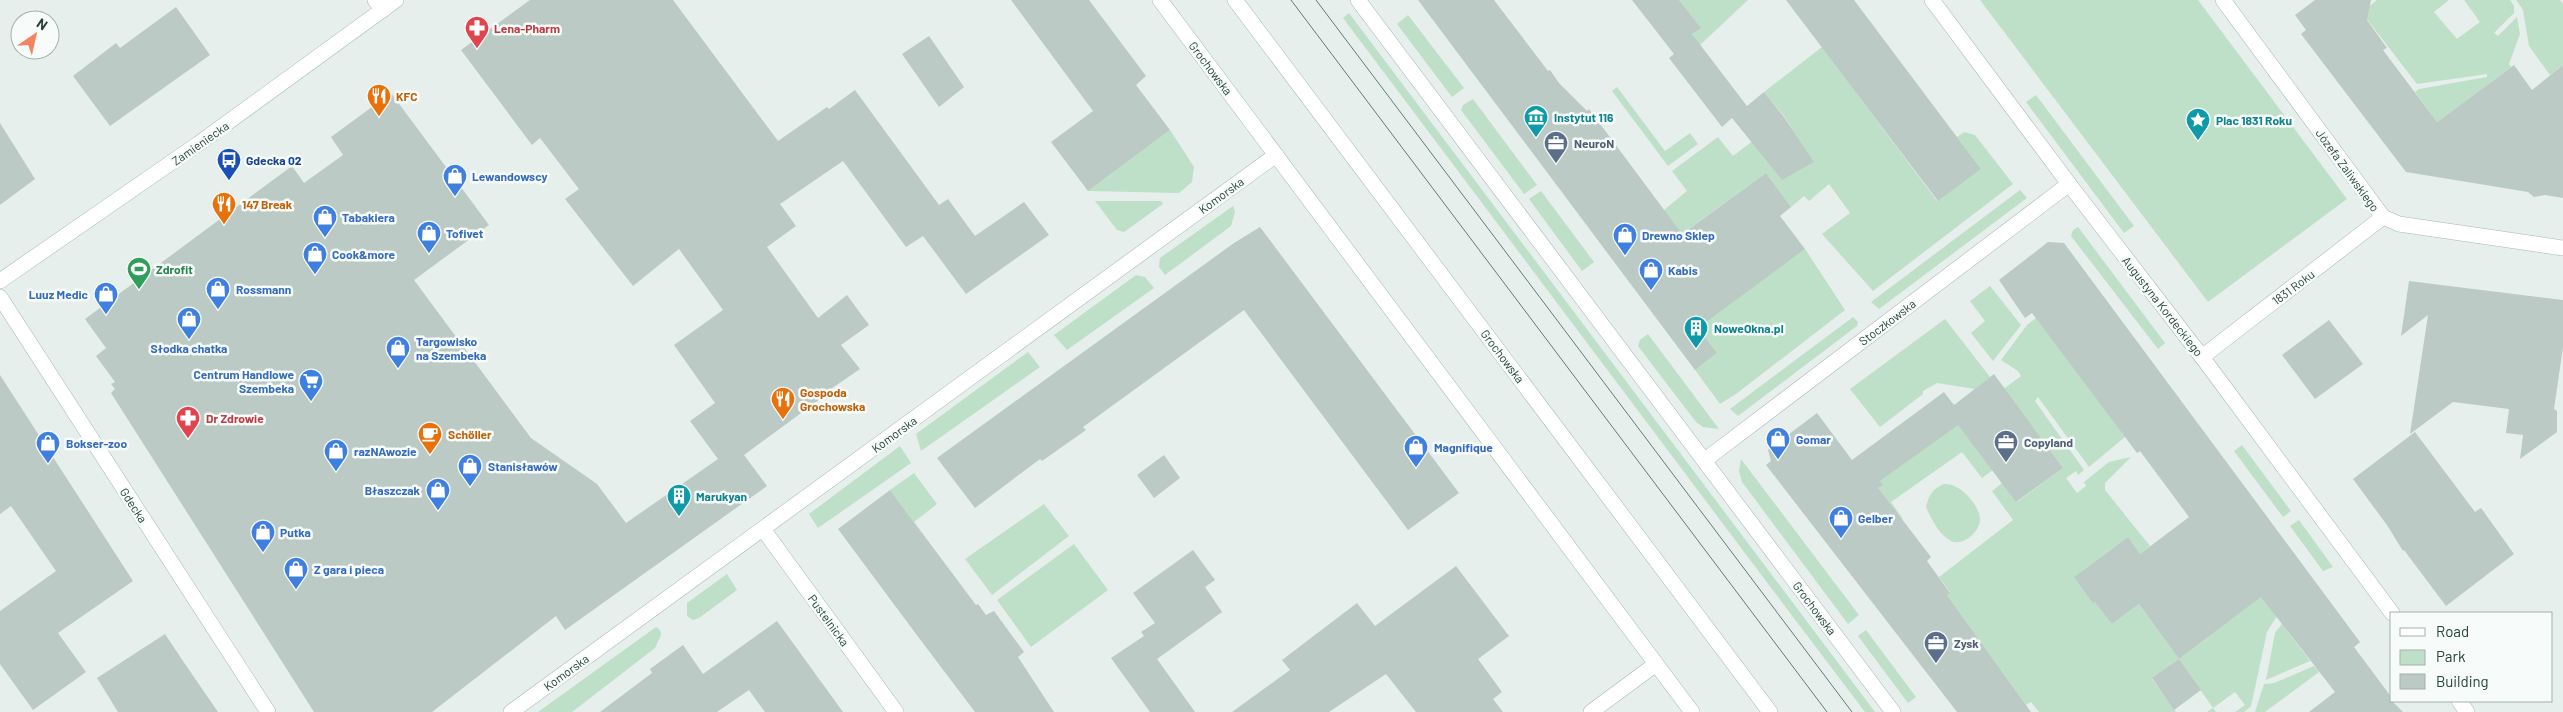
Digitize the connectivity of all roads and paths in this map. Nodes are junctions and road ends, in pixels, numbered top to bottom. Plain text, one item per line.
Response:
1 (396, 0) edge
2 (1160, 0) edge
3 (1235, 0) edge
4 (1358, 0) edge
5 (1932, 0) edge
6 (2229, 2) edge
7 (379, 5) edge
8 (1276, 155) junction
9 (2069, 184) junction
10 (2383, 217) junction
11 (2563, 248) edge
12 (0, 281) edge
13 (0, 297) edge
14 (2202, 357) junction
15 (1705, 460) junction
16 (763, 529) junction
17 (2391, 612) edge
18 (1656, 664) junction
19 (268, 712) edge
20 (511, 712) edge
21 (896, 712) edge
22 (1590, 712) edge
23 (1692, 712) edge
24 (1770, 712) edge
25 (1893, 712) edge

1 - 7 street, Zamieniecka
2 - 8 street, Grochowska
3 - 24 street, Grochowska
4 - 15 street, Grochowska
5 - 9 street, Augustyna Kordeckiego
6 - 10 street, Józefa Zaliwskiego
7 - 12 street, Zamieniecka
8 - 16 street, Komorska
8 - 18 street, Grochowska
9 - 14 street, Augustyna Kordeckiego
9 - 15 street, Stoczkowska
10 - 11 street, Józefa Zaliwskiego
10 - 14 street, 1831 Roku
13 - 19 street, Gdecka
14 - 17 street, Augustyna Kordeckiego
15 - 25 street, Grochowska
16 - 20 street, Komorska
16 - 21 street, Pustelnicka
18 - 22 street
18 - 23 street, Grochowska

